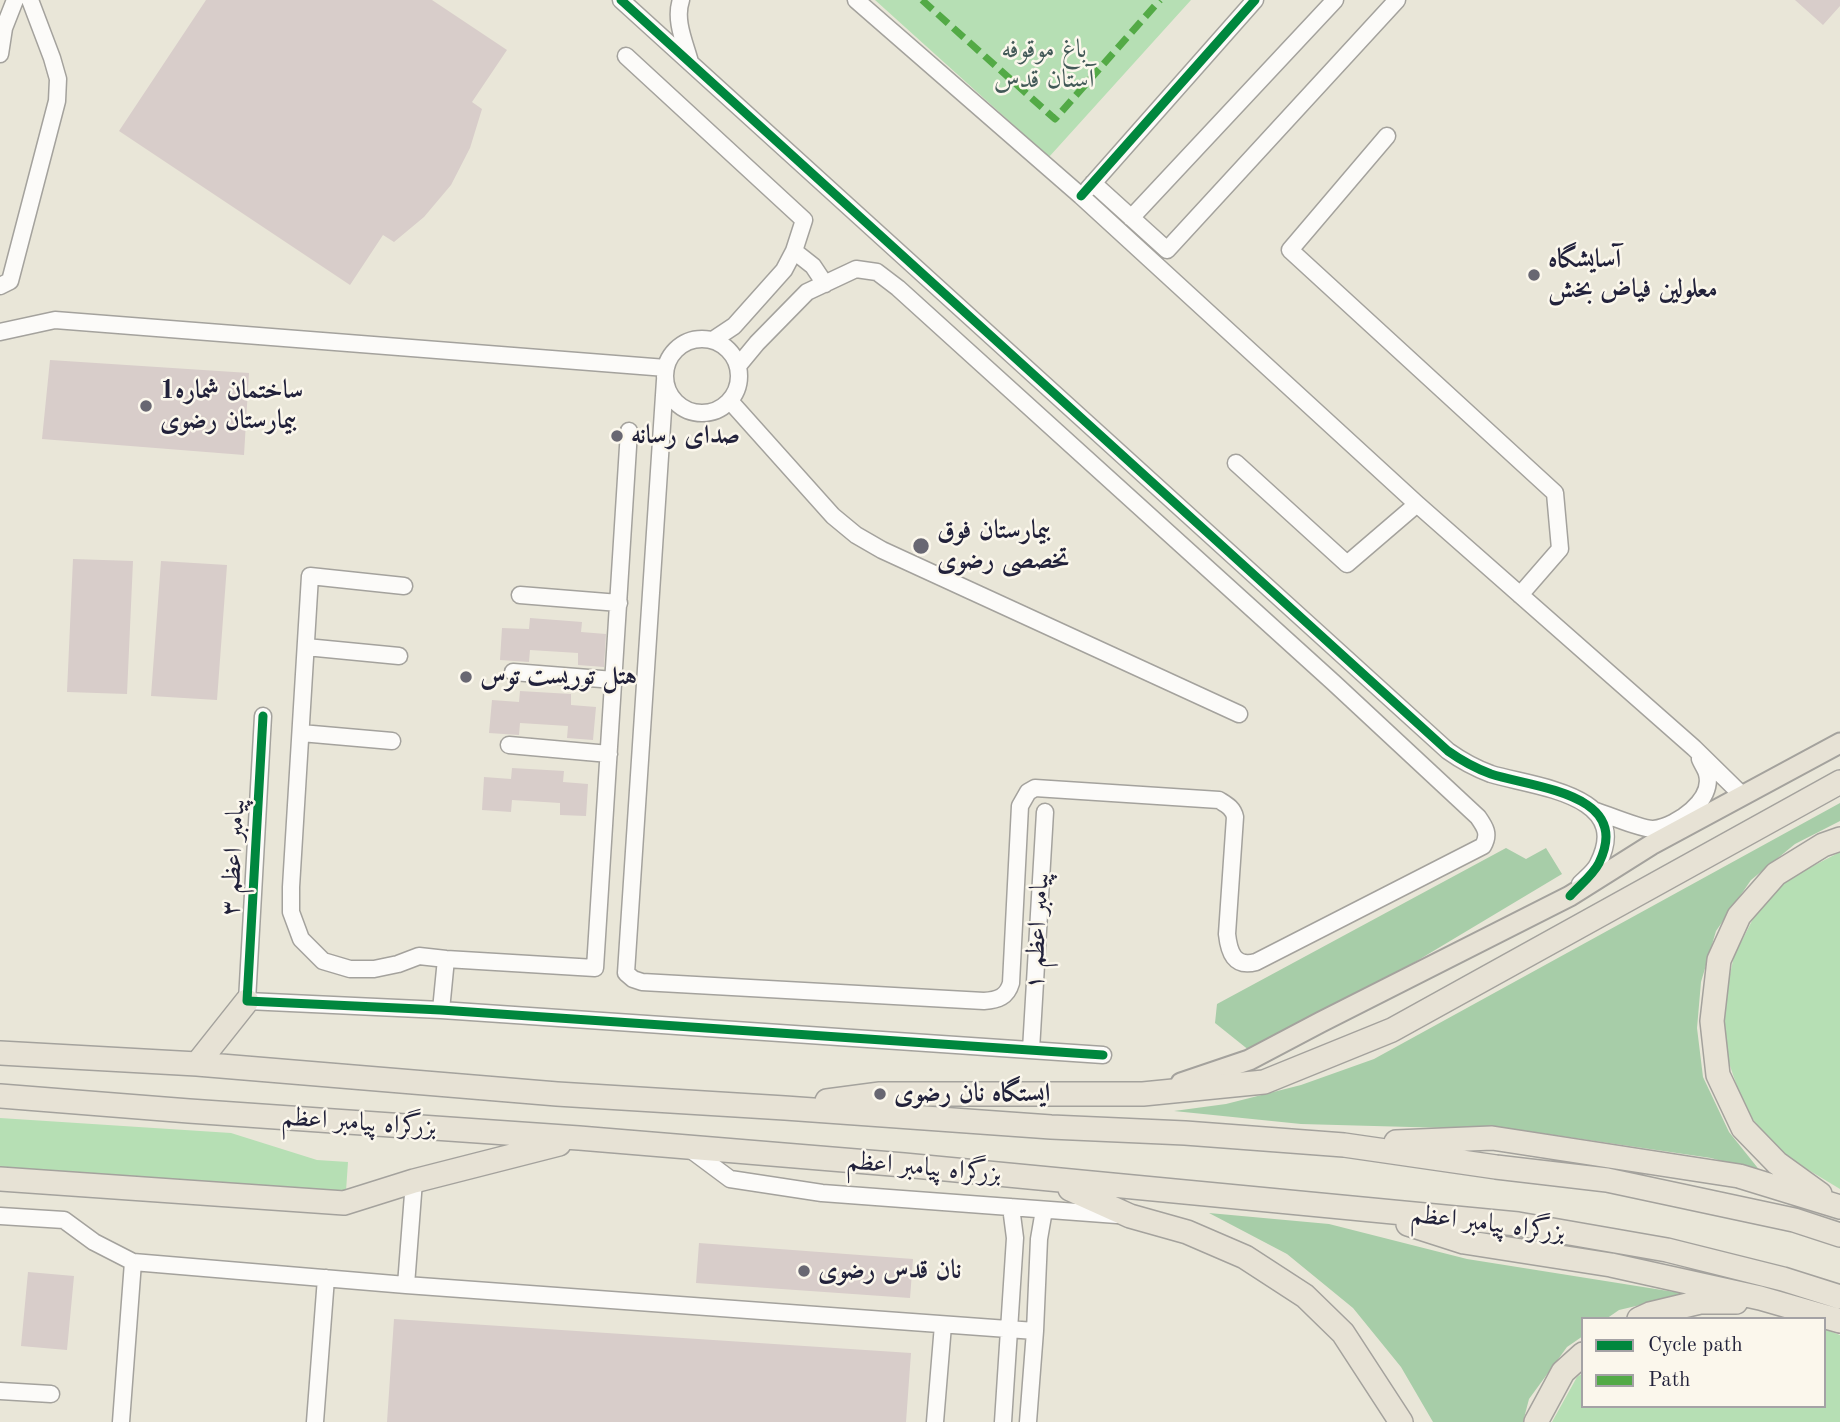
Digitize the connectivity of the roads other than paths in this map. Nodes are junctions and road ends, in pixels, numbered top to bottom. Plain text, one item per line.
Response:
1 (15, 0) edge
2 (30, 0) edge
3 (621, 0) edge
4 (681, 0) edge
5 (856, 0) edge
6 (1255, 0) edge
7 (1335, 0) edge
8 (1397, 0) edge
9 (0, 54) edge
10 (626, 56) dead end
11 (691, 63) junction
12 (1387, 136) dead end
13 (1093, 183) junction
14 (1081, 197) junction
15 (1131, 218) junction
16 (794, 251) junction
17 (824, 284) junction
18 (0, 286) edge
19 (0, 332) edge
20 (713, 340) junction
21 (738, 366) junction
22 (666, 374) junction
23 (730, 401) junction
24 (629, 432) dead end
25 (1236, 463) dead end
26 (1417, 504) junction
27 (404, 586) dead end
28 (520, 595) dead end
29 (1520, 595) junction
30 (620, 603) junction
31 (306, 647) junction
32 (399, 656) dead end
33 (513, 672) dead end
34 (614, 680) junction
35 (1239, 714) dead end
36 (263, 716) dead end
37 (301, 733) junction
38 (392, 741) dead end
39 (1840, 743) edge
40 (509, 745) dead end
41 (1693, 748) junction
42 (609, 754) junction
43 (1840, 782) edge
44 (1743, 796) junction
45 (1596, 811) junction
46 (1045, 812) dead end
47 (1840, 839) edge
48 (1570, 896) junction
49 (446, 959) junction
50 (254, 1001) junction
51 (441, 1010) junction
52 (1031, 1050) junction
53 (0, 1053) edge
54 (1103, 1055) dead end
55 (208, 1065) junction
56 (1143, 1094) junction
57 (0, 1096) edge
58 (785, 1108) junction
59 (579, 1138) junction
60 (1343, 1145) junction
61 (687, 1147) junction
62 (0, 1179) edge
63 (414, 1181) junction
64 (1051, 1181) junction
65 (1837, 1206) edge
66 (1012, 1207) junction
67 (1044, 1210) junction
68 (1361, 1210) junction
69 (0, 1216) edge
70 (1130, 1216) junction
71 (1840, 1236) edge
72 (133, 1262) junction
73 (326, 1278) junction
74 (406, 1285) junction
75 (1840, 1297) edge
76 (1781, 1303) junction
77 (1643, 1317) edge
78 (1840, 1321) edge
79 (943, 1325) junction
80 (1007, 1329) junction
81 (1035, 1331) junction
82 (1581, 1356) edge
83 (0, 1391) edge
84 (51, 1394) dead end
85 (121, 1422) edge
86 (315, 1422) edge
87 (935, 1422) edge
88 (1003, 1422) edge
89 (1028, 1422) edge
90 (1401, 1422) edge
91 (1536, 1422) edge

1 - 9 street
2 - 18 street
3 - 11 street
4 - 11 street
5 - 14 street
6 - 13 street
7 - 15 street
8 - 15 street
10 - 16 street
11 - 45 street
12 - 29 street
13 - 14 street
13 - 15 street
14 - 26 street
16 - 17 street
16 - 20 street
17 - 21 street
17 - 22 street
19 - 22 street
20 - 21 street
20 - 22 street
21 - 23 street
22 - 23 street
23 - 35 street
24 - 30 street
25 - 26 street
26 - 29 street
27 - 31 street
28 - 30 street
29 - 41 street
30 - 34 street
31 - 32 street
31 - 37 street
33 - 34 street
34 - 42 street
36 - 50 street, پیامبر اعظم ۳
37 - 38 street
37 - 49 street
39 - 44 main road
40 - 42 street
41 - 44 street
41 - 45 street
42 - 49 street
43 - 56 highway
44 - 48 main road
45 - 48 street
46 - 52 street, پیامبر اعظم ۱
47 - 65 highway
48 - 56 main road
49 - 51 street
50 - 51 street
50 - 55 highway
51 - 52 street
52 - 54 street
53 - 55 highway, بزرگراه پیامبر اعظم
55 - 58 highway, بزرگراه پیامبر اعظم
56 - 58 highway
57 - 59 highway, بزرگراه پیامبر اعظم
58 - 60 highway, بزرگراه پیامبر اعظم
59 - 61 highway, بزرگراه پیامبر اعظم
59 - 63 highway
60 - 65 highway
60 - 71 highway, بزرگراه پیامبر اعظم
61 - 64 highway, بزرگراه پیامبر اعظم
61 - 66 street
62 - 63 highway
63 - 74 street
64 - 68 highway, بزرگراه پیامبر اعظم
64 - 70 highway
66 - 67 street
66 - 80 street
67 - 70 street
67 - 81 street
68 - 75 highway, بزرگراه پیامبر اعظم
68 - 76 highway
69 - 72 street
70 - 90 highway
72 - 73 street
72 - 85 street
73 - 74 street
73 - 86 street
74 - 79 street
76 - 77 highway
76 - 78 highway
79 - 80 street
79 - 87 street
80 - 81 street
80 - 88 street
81 - 89 street
82 - 91 highway
83 - 84 street

